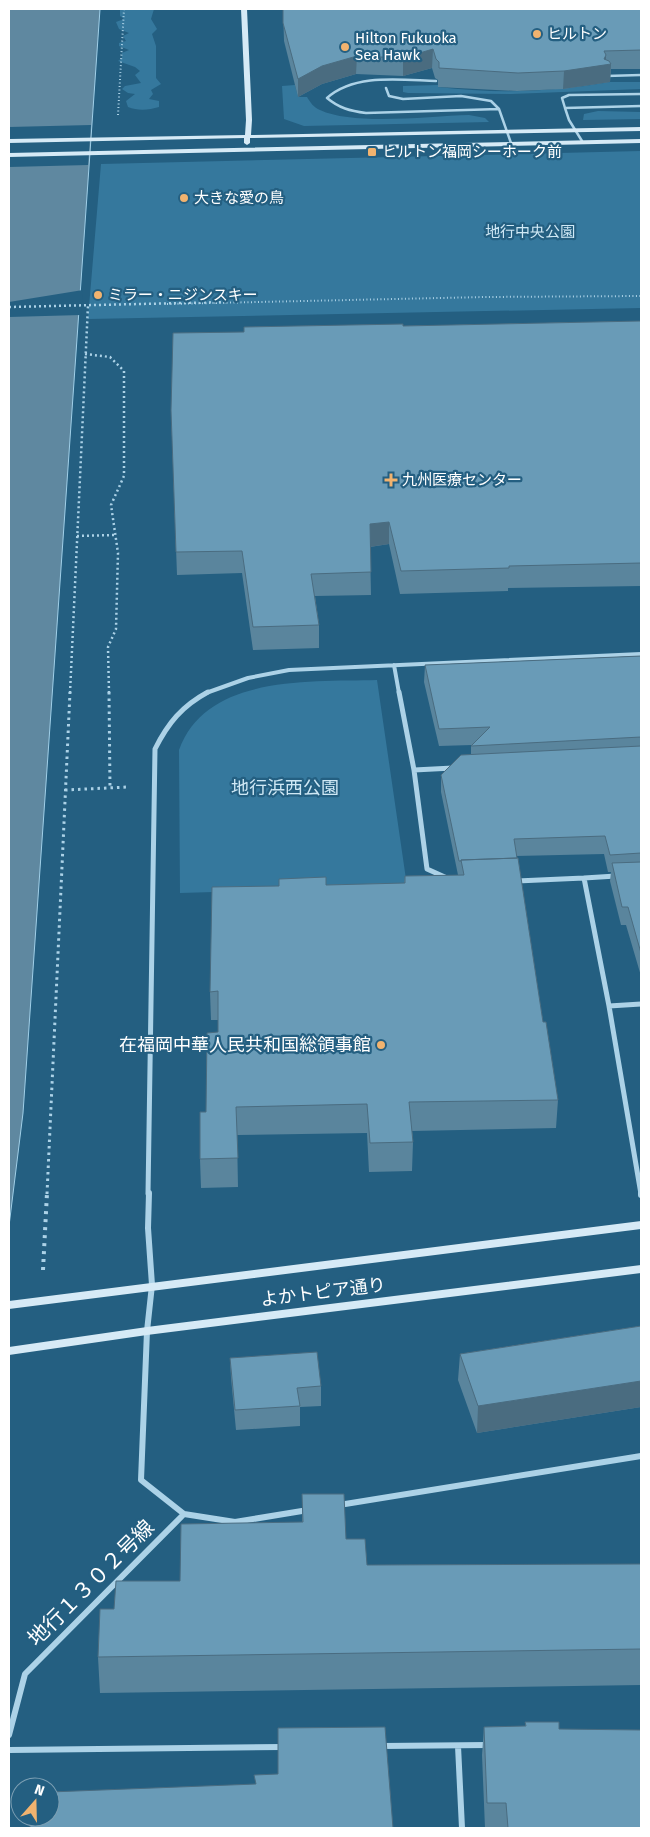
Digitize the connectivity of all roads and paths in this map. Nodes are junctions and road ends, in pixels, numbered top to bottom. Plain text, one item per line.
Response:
1 (124, 9) edge
2 (244, 9) edge
3 (641, 75) edge
4 (606, 76) edge
5 (436, 81) edge
6 (386, 88) dead end
7 (641, 94) edge
8 (641, 106) edge
9 (565, 108) junction
10 (499, 109) junction
11 (118, 118) dead end
12 (641, 129) edge
13 (575, 130) junction
14 (508, 132) junction
15 (248, 138) junction
16 (9, 141) edge
17 (582, 141) junction
18 (641, 141) edge
19 (511, 143) junction
20 (246, 149) junction
21 (9, 155) edge
22 (641, 296) edge
23 (88, 305) junction
24 (9, 307) edge
25 (85, 354) junction
26 (115, 535) junction
27 (77, 536) junction
28 (641, 654) edge
29 (394, 665) junction
30 (463, 768) edge
31 (414, 770) junction
32 (110, 788) junction
33 (128, 788) dead end
34 (65, 790) junction
35 (622, 876) edge
36 (584, 878) junction
37 (450, 880) edge
38 (512, 881) edge
39 (641, 1004) edge
40 (609, 1006) junction
41 (641, 1195) edge
42 (641, 1225) edge
43 (641, 1269) edge
44 (43, 1270) dead end
45 (152, 1285) junction
46 (9, 1305) edge
47 (147, 1331) junction
48 (9, 1351) edge
49 (641, 1456) edge
50 (332, 1506) edge
51 (312, 1510) edge
52 (184, 1514) junction
53 (9, 1735) edge
54 (497, 1745) edge
55 (378, 1746) edge
56 (458, 1746) junction
57 (288, 1747) edge
58 (9, 1750) edge
59 (462, 1828) edge

1 - 11 path
2 - 15 street
3 - 4 lane
5 - 10 lane
6 - 10 lane
7 - 9 lane
8 - 9 lane
9 - 13 lane
10 - 14 lane
12 - 13 street
13 - 14 street
13 - 17 lane
14 - 15 street
14 - 19 lane
15 - 16 street
15 - 20 street
17 - 18 street
17 - 19 street
19 - 20 street
20 - 21 street
22 - 23 path
23 - 24 path
23 - 25 path
25 - 26 path
25 - 27 path
26 - 27 path
26 - 32 path
27 - 34 path
28 - 29 street
29 - 31 street
29 - 45 street
30 - 31 street
31 - 37 street
32 - 33 path
32 - 34 path
34 - 44 path
35 - 36 street
36 - 38 street
36 - 40 street
39 - 40 street
40 - 41 street
42 - 45 street, よかトピア通り
43 - 47 street, よかトピア通り
45 - 46 street, よかトピア通り
45 - 47 street
47 - 48 street, よかトピア通り
47 - 52 street
49 - 50 street
51 - 52 street
52 - 53 street, 地行１３０２号線
54 - 56 street
55 - 56 street
56 - 59 street
57 - 58 street

